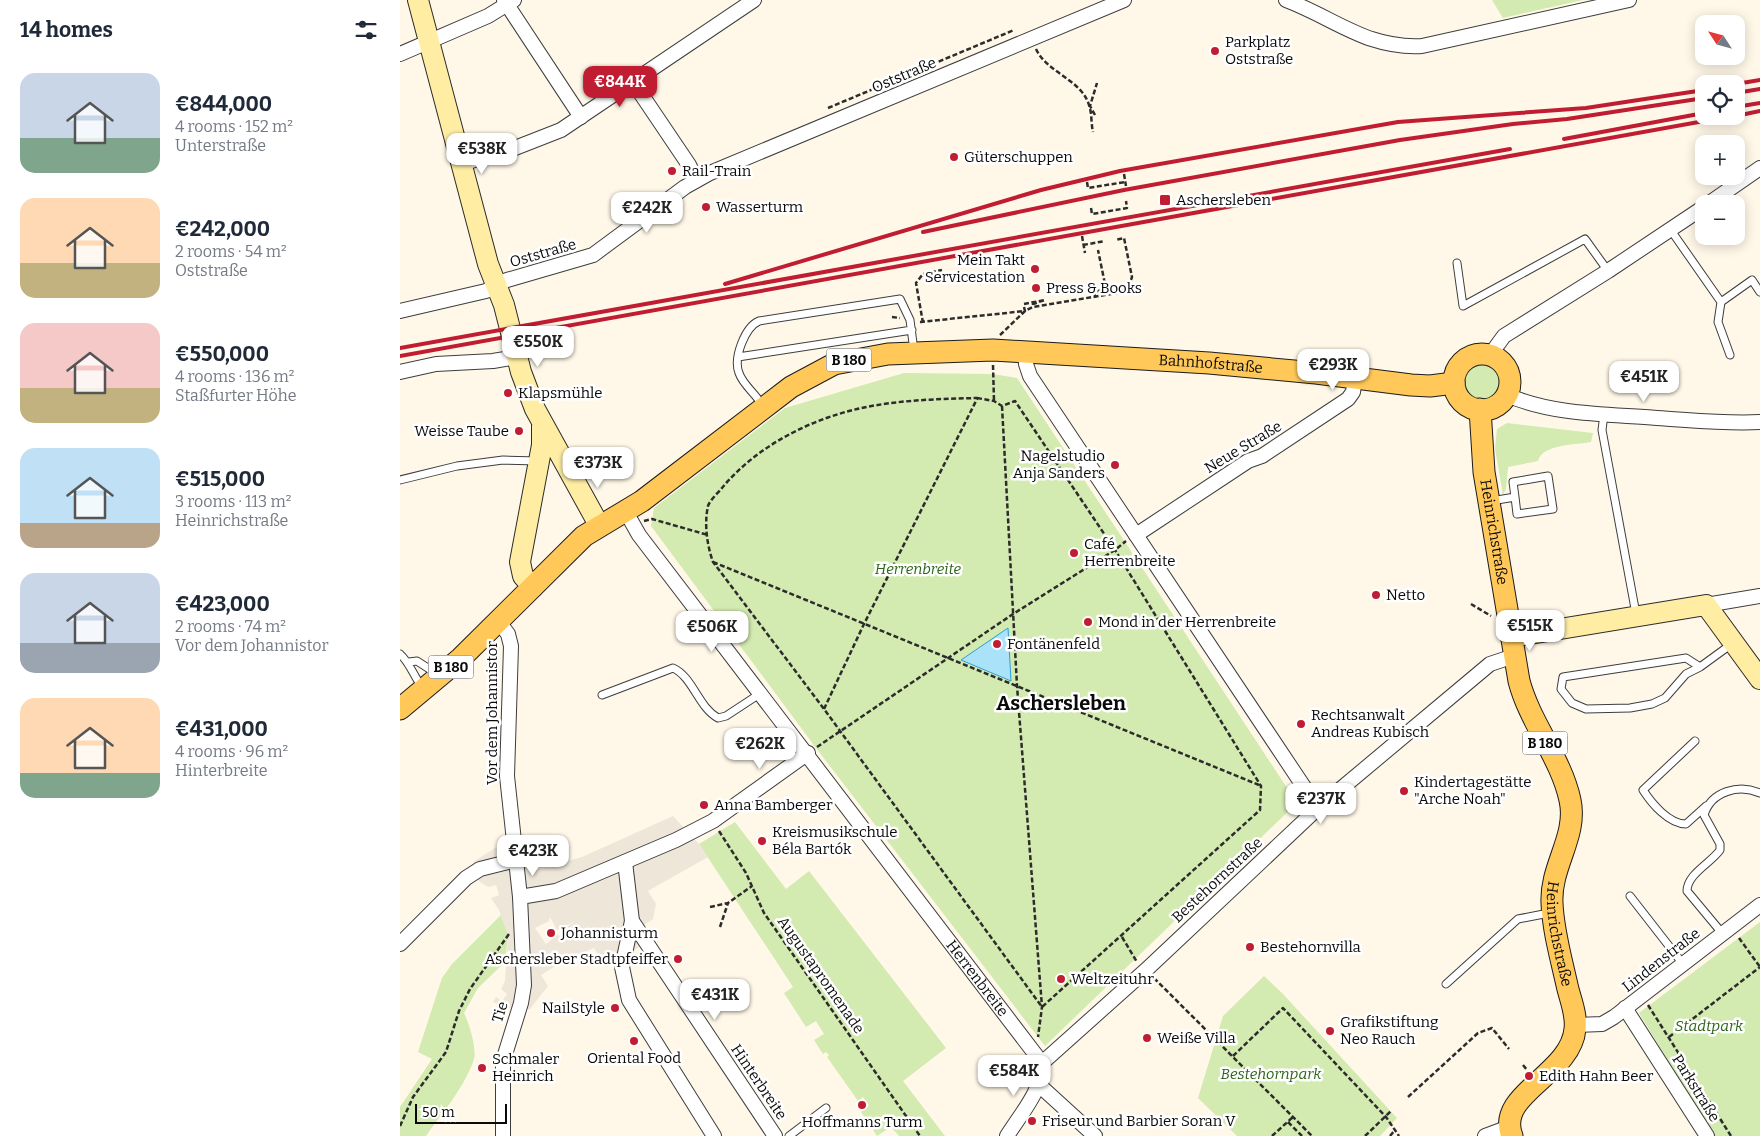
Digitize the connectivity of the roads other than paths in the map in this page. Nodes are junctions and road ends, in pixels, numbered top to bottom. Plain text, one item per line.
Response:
1 (418, 0) edge
2 (754, 0) edge
3 (1124, 0) edge
4 (1286, 0) edge
5 (1629, 0) edge
6 (508, 2) edge
7 (428, 41) junction
8 (400, 54) edge
9 (633, 82) junction
10 (581, 117) junction
11 (461, 164) junction
12 (1760, 168) edge
13 (696, 180) junction
14 (1721, 195) edge
15 (1695, 212) edge
16 (1670, 230) junction
17 (1457, 263) dead end
18 (1608, 271) junction
19 (496, 286) junction
20 (1760, 292) edge
21 (1721, 302) junction
22 (400, 311) edge
23 (912, 330) junction
24 (1025, 351) junction
25 (914, 352) junction
26 (1490, 355) junction
27 (1730, 355) dead end
28 (517, 357) junction
29 (738, 357) junction
30 (400, 372) edge
31 (1355, 378) junction
32 (1454, 383) junction
33 (1507, 394) junction
34 (764, 408) junction
35 (1480, 409) junction
36 (1604, 414) junction
37 (1760, 422) edge
38 (542, 426) junction
39 (537, 469) junction
40 (567, 470) junction
41 (400, 480) edge
42 (1515, 497) junction
43 (1488, 502) junction
44 (629, 518) junction
45 (599, 525) junction
46 (1136, 535) junction
47 (533, 587) junction
48 (1760, 596) edge
49 (1706, 605) junction
50 (1636, 617) junction
51 (499, 622) junction
52 (1733, 642) junction
53 (1512, 647) junction
54 (400, 654) edge
55 (409, 662) junction
56 (1700, 667) junction
57 (440, 676) junction
58 (1760, 679) edge
59 (424, 690) junction
60 (761, 692) junction
61 (602, 695) dead end
62 (400, 710) edge
63 (1695, 741) dead end
64 (808, 753) junction
65 (1760, 793) edge
66 (1707, 806) junction
67 (1318, 808) junction
68 (516, 860) junction
69 (625, 862) junction
70 (1630, 896) dead end
71 (520, 897) junction
72 (1760, 906) edge
73 (1553, 912) junction
74 (632, 921) junction
75 (1726, 930) junction
76 (400, 944) edge
77 (1683, 964) junction
78 (1446, 984) dead end
79 (1625, 1008) junction
80 (1576, 1025) junction
81 (1042, 1062) junction
82 (1038, 1084) junction
83 (826, 1108) dead end
84 (1510, 1132) edge
85 (503, 1136) edge
86 (714, 1136) edge
87 (775, 1136) edge
88 (789, 1136) edge
89 (1007, 1136) edge
90 (1095, 1136) edge
91 (1485, 1136) edge
92 (1706, 1136) edge

1 - 7 main road
2 - 9 street
3 - 13 street, Oststraße
4 - 5 street
6 - 7 street
6 - 10 street
7 - 8 street
7 - 11 main road
9 - 10 street
9 - 13 street
10 - 11 street
11 - 19 main road
12 - 14 street
13 - 19 street, Oststraße
15 - 16 street
16 - 18 street
16 - 21 lane
17 - 18 lane
18 - 26 street
19 - 22 street, Oststraße
19 - 28 main road
20 - 21 lane
21 - 27 lane
23 - 25 lane
23 - 29 lane
23 - 29 lane
24 - 25 main road, B 180
24 - 31 main road, Bahnhofstraße / B 180
24 - 46 street
25 - 34 main road, B 180
26 - 32 main road
26 - 33 main road
28 - 30 street
28 - 38 main road
29 - 34 lane
31 - 32 main road, Bahnhofstraße / B 180
31 - 46 street, Neue Straße
32 - 35 main road
33 - 35 main road
33 - 36 street
34 - 44 main road, B 180
35 - 43 main road, Heinrichstraße / B 180
36 - 37 street
36 - 50 lane
38 - 39 main road
38 - 40 main road
39 - 40 main road
39 - 41 lane
39 - 47 main road
40 - 45 main road
42 - 42 lane
42 - 43 lane
43 - 53 main road, Heinrichstraße / B 180
44 - 45 main road, B 180
44 - 60 street, Herrenbreite
45 - 47 main road, B 180
46 - 67 street
47 - 51 main road, B 180
48 - 49 street
49 - 50 main road
49 - 52 main road
50 - 53 main road
51 - 57 main road, B 180
51 - 68 street, Vor dem Johannistor
52 - 56 lane
52 - 58 main road
53 - 67 street, Bestehornstraße
53 - 73 main road, Heinrichstraße / B 180
54 - 55 lane
55 - 57 lane
55 - 59 lane
56 - 56 lane
57 - 59 main road, B 180
59 - 62 main road, B 180
60 - 61 lane
60 - 64 street, Herrenbreite
63 - 66 lane
64 - 69 street
64 - 81 street, Herrenbreite
65 - 66 lane
66 - 75 lane
67 - 81 street, Bestehornstraße
68 - 71 street, Vor dem Johannistor
68 - 76 street
69 - 71 street
69 - 74 street, Hinterbreite
70 - 77 lane
71 - 85 street, Tie
72 - 75 street, Lindenstraße
73 - 78 lane
73 - 80 main road, Heinrichstraße / B 180
74 - 86 street
74 - 87 street, Hinterbreite
75 - 77 street, Lindenstraße
77 - 79 street, Lindenstraße
79 - 80 street, Lindenstraße
79 - 92 street, Parkstraße
80 - 84 main road, B 180
81 - 82 street
82 - 89 street
82 - 90 street
83 - 88 lane
84 - 91 street

